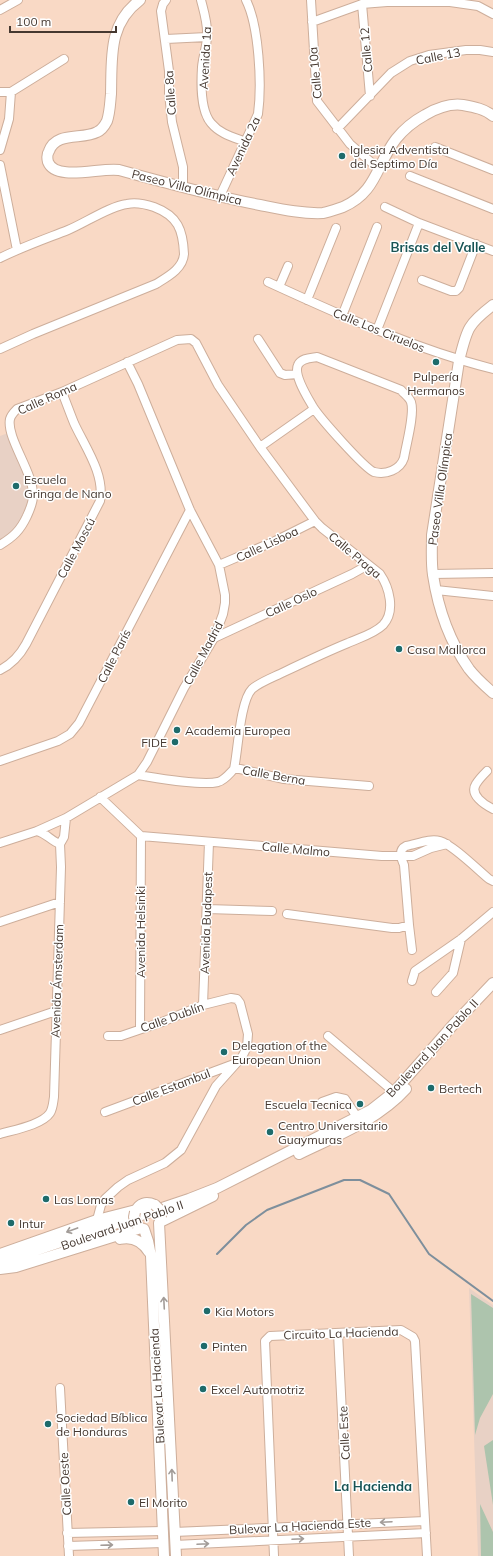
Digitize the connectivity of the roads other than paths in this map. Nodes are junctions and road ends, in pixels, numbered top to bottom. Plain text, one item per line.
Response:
1 (18, 0) edge
2 (140, 0) edge
3 (166, 0) edge
4 (201, 0) edge
5 (246, 0) edge
6 (311, 0) edge
7 (362, 4) junction
8 (0, 10) edge
9 (493, 14) edge
10 (312, 22) junction
11 (207, 37) junction
12 (166, 39) junction
13 (493, 52) edge
14 (64, 59) dead end
15 (0, 92) edge
16 (11, 92) junction
17 (370, 96) junction
18 (493, 116) edge
19 (337, 129) junction
20 (246, 142) junction
21 (435, 148) dead end
22 (0, 150) edge
23 (0, 165) edge
24 (380, 167) junction
25 (493, 170) edge
26 (410, 176) dead end
27 (183, 187) junction
28 (220, 196) junction
29 (385, 207) dead end
30 (493, 209) edge
31 (419, 223) junction
32 (377, 227) dead end
33 (336, 228) dead end
34 (476, 244) junction
35 (17, 250) junction
36 (493, 251) edge
37 (0, 258) edge
38 (288, 266) dead end
39 (422, 280) dead end
40 (268, 282) dead end
41 (279, 287) junction
42 (307, 300) junction
43 (493, 305) edge
44 (342, 316) junction
45 (376, 330) junction
46 (258, 339) dead end
47 (196, 343) joint
48 (0, 349) edge
49 (459, 360) junction
50 (127, 362) junction
51 (493, 369) edge
52 (297, 374) junction
53 (62, 392) junction
54 (314, 408) junction
55 (260, 446) junction
56 (190, 510) junction
57 (315, 521) junction
58 (0, 545) edge
59 (219, 565) junction
60 (368, 565) junction
61 (493, 573) edge
62 (433, 574) junction
63 (436, 590) junction
64 (493, 596) edge
65 (214, 638) junction
66 (0, 670) edge
67 (493, 693) edge
68 (0, 761) edge
69 (234, 769) junction
70 (487, 771) dead end
71 (138, 775) junction
72 (369, 786) dead end
73 (100, 797) junction
74 (493, 809) edge
75 (66, 818) junction
76 (37, 831) junction
77 (141, 836) junction
78 (0, 842) edge
79 (209, 842) junction
80 (60, 844) junction
81 (447, 844) junction
82 (400, 856) junction
83 (493, 881) edge
84 (60, 902) junction
85 (207, 909) junction
86 (272, 911) dead end
87 (493, 912) edge
88 (287, 914) dead end
89 (0, 922) edge
90 (409, 924) junction
91 (461, 939) junction
92 (412, 950) dead end
93 (412, 981) dead end
94 (493, 983) edge
95 (436, 992) dead end
96 (493, 993) edge
97 (203, 1005) junction
98 (56, 1011) junction
99 (140, 1029) junction
100 (0, 1030) edge
101 (108, 1036) dead end
102 (328, 1036) dead end
103 (236, 1063) junction
104 (394, 1092) junction
105 (322, 1102) dead end
106 (105, 1112) dead end
107 (357, 1117) junction
108 (0, 1134) edge
109 (242, 1179) junction
110 (154, 1204) junction
111 (135, 1210) junction
112 (97, 1220) junction
113 (160, 1221) junction
114 (141, 1228) junction
115 (78, 1247) junction
116 (0, 1254) edge
117 (151, 1256) junction
118 (0, 1261) edge
119 (0, 1268) edge
120 (338, 1333) junction
121 (60, 1388) dead end
122 (162, 1511) junction
123 (425, 1521) junction
124 (348, 1524) junction
125 (273, 1528) junction
126 (163, 1531) junction
127 (174, 1532) junction
128 (67, 1533) junction
129 (426, 1533) junction
130 (348, 1537) junction
131 (273, 1540) junction
132 (163, 1543) junction
133 (175, 1545) junction
134 (68, 1546) junction
135 (69, 1556) edge
136 (164, 1556) edge
137 (176, 1556) edge
138 (274, 1556) edge
139 (349, 1556) edge
140 (427, 1556) edge

1 - 8 street
2 - 27 main road, Paseo Villa Olímpica
3 - 12 street, Calle 8a
4 - 11 street, Avenida 1a
5 - 20 street, Avenida 2a
6 - 10 street, Calle 10a
7 - 9 street
7 - 10 street
7 - 17 street, Calle 12
10 - 19 street, Calle 10a
11 - 12 street
11 - 20 street, Avenida 1a
12 - 27 street, Calle 8a
13 - 17 street, Calle 13
14 - 16 street
15 - 16 street
16 - 22 street
17 - 19 street, Calle 13
18 - 24 main road, Paseo Villa Olímpica
19 - 24 street, Calle 10a
20 - 28 street, Avenida 2a
21 - 25 street
23 - 35 street
24 - 28 main road, Paseo Villa Olímpica
26 - 30 street
27 - 28 main road, Paseo Villa Olímpica
29 - 31 street
31 - 34 street
31 - 45 street
32 - 44 street
33 - 42 street
34 - 36 street
34 - 39 street
35 - 37 street
35 - 48 street
38 - 41 street
40 - 41 street, Calle Los Ciruelos
41 - 42 street, Calle Los Ciruelos
42 - 44 street, Calle Los Ciruelos
43 - 49 main road, Paseo Villa Olímpica
44 - 45 street, Calle Los Ciruelos
45 - 49 street, Calle Los Ciruelos
46 - 52 street
47 - 50 street, Calle Roma
47 - 55 street, Calle Praga
49 - 51 street, Calle Los Ciruelos
49 - 62 main road, Paseo Villa Olímpica
50 - 53 street, Calle Roma
50 - 56 street, Calle Madrid
52 - 54 street
52 - 54 street
53 - 58 street, Calle Roma
53 - 66 street, Calle Moscú
54 - 55 street
55 - 57 street, Calle Praga
56 - 59 street, Calle Madrid
56 - 68 street, Calle París
57 - 59 street, Calle Lisboa
57 - 60 street, Calle Praga
59 - 65 street, Calle Madrid
60 - 65 street, Calle Oslo
60 - 69 street, Calle Praga
61 - 62 street
62 - 63 main road, Paseo Villa Olímpica
63 - 64 street
63 - 67 main road, Paseo Villa Olímpica
65 - 71 street, Calle Madrid
69 - 71 street, Calle Berna
69 - 72 street, Calle Berna
70 - 74 street
71 - 73 street, Calle Madrid
73 - 75 street, Calle Madrid
73 - 77 street
75 - 76 street, Calle Madrid
75 - 80 street, Avenida Ámsterdam
76 - 78 street, Calle Madrid
76 - 80 street
77 - 79 street, Calle Malmo
77 - 99 street, Avenida Helsinki
79 - 82 street, Calle Malmo
79 - 85 street, Avenida Budapest
80 - 84 street, Avenida Ámsterdam
81 - 82 street, Calle Malmo
81 - 82 street
81 - 83 street
82 - 90 street
84 - 89 street
84 - 98 street, Avenida Ámsterdam
85 - 86 street
85 - 97 street, Avenida Budapest
87 - 91 street
88 - 90 street
90 - 92 street
91 - 93 street
91 - 95 street
94 - 104 main road, Boulevard Juan Pablo II
96 - 109 main road, Boulevard Juan Pablo II
97 - 99 street, Calle Dublín
97 - 103 street, Calle Dublín
98 - 100 street
98 - 108 street, Avenida Ámsterdam
99 - 101 street, Calle Dublín
102 - 104 street
103 - 106 street, Calle Estambul
103 - 112 street
104 - 107 main road, Boulevard Juan Pablo II
105 - 107 street
107 - 109 main road, Boulevard Juan Pablo II
109 - 110 main road, Boulevard Juan Pablo II
109 - 113 main road, Boulevard Juan Pablo II
109 - 118 main road, Boulevard Juan Pablo II
109 - 119 main road, Boulevard Juan Pablo II
110 - 111 main road
110 - 113 main road, bridge
111 - 112 main road, Boulevard Juan Pablo II
111 - 114 main road, bridge
112 -> 116 main road, Boulevard Juan Pablo II
113 - 114 main road
127 -> 113 main road
114 - 115 main road, Boulevard Juan Pablo II
114 - 117 main road, Bulevar La Hacienda
115 - 117 main road
115 - 119 main road, Boulevard Juan Pablo II
117 - 122 main road, Bulevar La Hacienda
120 - 123 street, Circuito La Hacienda
120 - 124 street, Calle Este
120 - 125 street, Circuito La Hacienda
121 - 128 street, Calle Oeste
122 - 126 main road, Bulevar La Hacienda
122 - 133 main road
123 -> 124 street, Bulevar La Hacienda Este
123 - 129 street, Circuito La Hacienda
124 - 125 street, Bulevar La Hacienda Este
124 - 130 street, Calle Este
125 - 127 street, Bulevar La Hacienda Este
125 - 131 street, Circuito La Hacienda
126 - 128 street
126 - 132 main road, Bulevar La Hacienda
127 - 133 main road
128 - 134 street, Calle Oeste
129 - 130 street, Bulevar La Hacienda Este
129 - 140 street, Circuito La Hacienda
131 -> 130 street, Bulevar La Hacienda Este
130 - 139 street, Calle Este
133 -> 131 street, Bulevar La Hacienda Este
131 - 138 street, Circuito La Hacienda
134 -> 132 street
132 - 136 main road, Bulevar La Hacienda
133 - 137 main road
134 - 135 street, Calle Oeste

